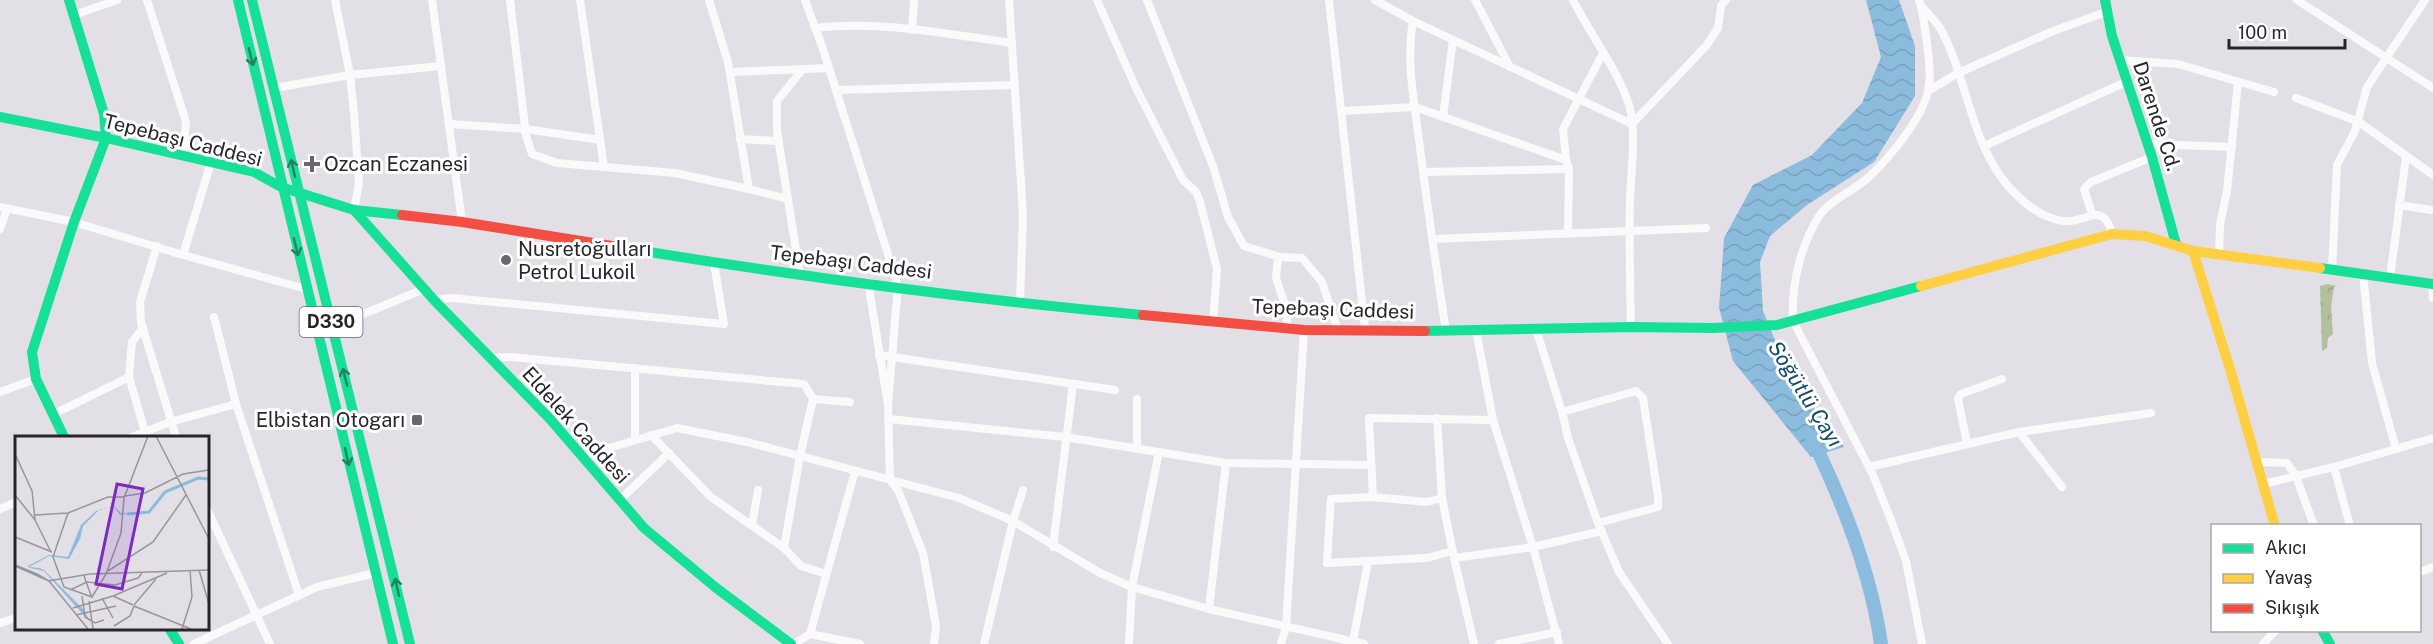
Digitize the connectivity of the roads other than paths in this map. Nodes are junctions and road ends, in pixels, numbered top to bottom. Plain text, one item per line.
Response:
1 (69, 0) edge
2 (117, 0) edge
3 (147, 0) edge
4 (238, 0) edge
5 (252, 0) edge
6 (336, 0) edge
7 (432, 0) edge
8 (510, 0) edge
9 (580, 0) edge
10 (709, 0) edge
11 (805, 0) edge
12 (914, 0) edge
13 (1009, 0) edge
14 (1097, 0) edge
15 (1147, 0) edge
16 (1329, 0) edge
17 (1375, 0) edge
18 (1475, 0) edge
19 (1573, 0) edge
20 (1725, 0) edge
21 (2105, 0) edge
22 (2297, 0) edge
23 (2425, 0) edge
24 (1920, 3) edge
25 (2106, 12) junction
26 (74, 15) junction
27 (1413, 21) junction
28 (815, 28) junction
29 (912, 30) junction
30 (1453, 40) junction
31 (1012, 43) junction
32 (1603, 53) junction
33 (2385, 58) junction
34 (2120, 60) junction
35 (441, 66) junction
36 (1510, 67) junction
37 (829, 68) junction
38 (802, 70) junction
39 (730, 72) junction
40 (1958, 72) junction
41 (350, 75) junction
42 (2126, 82) junction
43 (2238, 82) junction
44 (1015, 85) junction
45 (274, 88) junction
46 (2433, 88) edge
47 (836, 90) junction
48 (1928, 91) junction
49 (2274, 92) dead end
50 (2296, 98) dead end
51 (1577, 99) junction
52 (1415, 107) junction
53 (1341, 111) junction
54 (0, 117) edge
55 (1443, 117) junction
56 (2359, 122) junction
57 (449, 124) junction
58 (1632, 124) junction
59 (526, 129) junction
60 (106, 138) junction
61 (740, 139) junction
62 (600, 140) junction
63 (778, 141) junction
64 (2148, 144) junction
65 (1984, 146) junction
66 (2232, 147) junction
67 (183, 156) junction
68 (2152, 157) junction
69 (2406, 157) junction
70 (1566, 160) junction
71 (211, 162) junction
72 (604, 167) junction
73 (1569, 169) junction
74 (1423, 172) junction
75 (2433, 175) edge
76 (281, 187) junction
77 (748, 189) junction
78 (298, 191) junction
79 (788, 199) junction
80 (2399, 205) junction
81 (3, 208) edge
82 (354, 210) junction
83 (2431, 210) dead end
84 (2092, 214) junction
85 (74, 222) junction
86 (462, 222) junction
87 (1706, 228) dead end
88 (0, 229) edge
89 (1629, 231) junction
90 (1568, 232) junction
91 (2112, 234) junction
92 (1432, 239) junction
93 (2176, 244) junction
94 (157, 246) junction
95 (2193, 251) junction
96 (2219, 254) junction
97 (183, 255) junction
98 (1278, 257) junction
99 (714, 263) junction
100 (2332, 270) junction
101 (2363, 274) junction
102 (800, 275) junction
103 (2390, 278) junction
104 (868, 282) junction
105 (2432, 284) edge
106 (898, 286) junction
107 (306, 289) junction
108 (424, 289) junction
109 (2433, 298) edge
110 (434, 300) junction
111 (1020, 302) junction
112 (214, 317) dead end
113 (1793, 321) junction
114 (1213, 322) junction
115 (332, 327) junction
116 (1631, 327) junction
117 (143, 328) junction
118 (1287, 329) junction
119 (1365, 329) junction
120 (1536, 329) junction
121 (1304, 330) junction
122 (1338, 330) junction
123 (1476, 330) junction
124 (1446, 331) junction
125 (879, 356) junction
126 (893, 357) junction
127 (490, 358) junction
128 (634, 368) junction
129 (129, 377) junction
130 (36, 379) junction
131 (2002, 379) dead end
132 (1073, 384) junction
133 (1115, 390) dead end
134 (0, 392) edge
135 (813, 399) junction
136 (1137, 399) dead end
137 (850, 402) dead end
138 (236, 404) junction
139 (888, 405) junction
140 (1563, 412) junction
141 (2151, 413) dead end
142 (54, 414) junction
143 (1437, 418) junction
144 (889, 419) junction
145 (1493, 420) junction
146 (170, 422) junction
147 (145, 432) junction
148 (2019, 432) junction
149 (651, 435) junction
150 (64, 436) edge
151 (135, 436) edge
152 (176, 436) edge
153 (1065, 437) junction
154 (2433, 438) edge
155 (634, 440) junction
156 (1967, 442) junction
157 (1137, 449) junction
158 (2396, 449) junction
159 (1160, 452) junction
160 (669, 453) junction
161 (582, 456) junction
162 (800, 456) junction
163 (2257, 462) junction
164 (1226, 463) junction
165 (1296, 464) junction
166 (1371, 465) junction
167 (1869, 467) junction
168 (2334, 467) junction
169 (855, 471) junction
170 (2296, 476) junction
171 (890, 480) junction
172 (2263, 484) junction
173 (2062, 487) dead end
174 (758, 490) dead end
175 (1023, 490) dead end
176 (1372, 497) junction
177 (1442, 498) junction
178 (620, 500) junction
179 (15, 502) edge
180 (0, 509) edge
181 (208, 511) edge
182 (1013, 521) junction
183 (2275, 524) edge
184 (2314, 524) edge
185 (2350, 524) edge
186 (752, 525) junction
187 (1600, 527) junction
188 (1053, 547) junction
189 (1533, 547) junction
190 (784, 548) junction
191 (1453, 554) junction
192 (1368, 562) junction
193 (375, 573) junction
194 (826, 574) junction
195 (1132, 587) junction
196 (298, 595) junction
197 (1209, 609) junction
198 (255, 614) junction
199 (15, 618) edge
200 (0, 623) edge
201 (1286, 627) junction
202 (170, 629) edge
203 (1557, 632) junction
204 (2274, 632) edge
205 (810, 634) junction
206 (1357, 643) edge
207 (179, 644) edge
208 (194, 644) edge
209 (270, 644) edge
210 (393, 644) edge
211 (410, 644) edge
212 (793, 644) edge
213 (860, 644) edge
214 (934, 644) edge
215 (984, 644) edge
216 (1129, 644) edge
217 (1281, 644) edge
218 (1474, 644) edge
219 (1499, 644) edge
220 (1559, 644) edge
221 (1668, 644) edge
222 (1922, 644) edge
223 (2263, 644) edge

1 - 26 main road
2 - 26 street
3 - 67 street
4 -> 76 main road, D330
5 - 45 main road, D330
6 - 41 street
7 - 35 street
8 - 59 street
9 - 62 street
10 - 39 street
11 - 28 street
12 - 29 street
13 - 31 street
14 - 114 street
15 - 98 street
16 - 53 street
17 - 27 street
18 - 36 street
19 - 32 street
20 - 58 street
21 - 25 main road, Darende Cd.
22 - 33 street
23 - 33 street
24 - 40 street
24 - 48 street
25 - 34 main road, Darende Cd.
25 - 40 street
26 - 60 main road
27 - 30 street
27 - 52 street
28 - 29 street
28 - 37 street
29 - 31 street
30 - 36 street
30 - 55 street
31 - 44 street
32 - 51 street
32 - 58 street
33 - 46 street
33 - 56 street
34 - 42 main road, Darende Cd.
34 - 43 street
35 - 41 street
35 - 57 street
36 - 51 street
37 - 38 street
37 - 47 street
38 - 39 street
38 - 63 street
39 - 61 street
40 - 48 street
40 - 65 street
41 - 45 street
41 - 82 street
42 - 64 main road, Darende Cd.
42 - 65 street
43 - 49 street
43 - 66 street
44 - 47 street
44 - 111 street
78 -> 45 main road, D330
47 - 106 street
48 - 113 street
50 - 56 street
51 - 58 street
51 - 70 street
52 - 53 street
52 - 55 street
52 - 74 street
53 - 119 street
54 - 60 main road, Tepebaşı Caddesi
55 - 70 street
56 - 69 street
56 - 100 street
57 - 59 street
57 - 86 street
58 - 89 street
59 - 62 street
59 - 72 street
60 - 67 main road, Tepebaşı Caddesi
60 - 85 main road
61 - 63 street
61 - 77 street
62 - 72 street
63 - 79 street
64 - 66 street
64 - 68 main road, Darende Cd.
65 - 84 street
66 - 96 street
67 - 71 main road, Tepebaşı Caddesi
68 - 84 street
68 - 93 main road, Darende Cd.
69 - 75 street
69 - 80 street
70 - 73 street
71 - 76 main road, Tepebaşı Caddesi
71 - 97 street
72 - 77 street
73 - 74 street
73 - 90 street
74 - 92 street
76 - 78 main road, Tepebaşı Caddesi
76 -> 107 main road, D330
77 - 79 street
78 - 82 main road, Tepebaşı Caddesi
78 - 115 main road, D330
79 - 102 street
80 - 83 street
80 - 103 street
81 - 85 street
81 - 88 street
82 - 86 main road, Tepebaşı Caddesi
82 - 108 main road, Eldelek Caddesi
84 - 91 street
85 - 94 street
85 - 130 main road
86 - 99 main road, Tepebaşı Caddesi
87 - 89 street
89 - 90 street
89 - 116 street
90 - 92 street
91 - 93 main road, Tepebaşı Caddesi
91 - 113 main road, Tepebaşı Caddesi
92 - 124 street
93 - 95 main road, Tepebaşı Caddesi
94 - 97 street
94 - 117 street
95 - 96 main road, Tepebaşı Caddesi
95 - 163 main road
96 - 100 main road, Tepebaşı Caddesi
97 - 107 street
98 - 118 street
98 - 122 street
99 - 102 main road, Tepebaşı Caddesi
99 - 110 street
100 - 101 main road, Tepebaşı Caddesi
101 - 103 main road, Tepebaşı Caddesi
101 - 158 street
102 - 104 main road, Tepebaşı Caddesi
103 - 105 main road, Tepebaşı Caddesi
104 - 106 main road, Tepebaşı Caddesi
104 - 125 street
105 - 109 street
106 - 111 main road, Tepebaşı Caddesi
106 - 126 street
107 -> 193 main road, D330
108 - 110 main road, Eldelek Caddesi
108 - 115 street
110 - 127 main road, Eldelek Caddesi
111 - 114 main road, Tepebaşı Caddesi
112 - 138 street
113 - 116 main road, Tepebaşı Caddesi
113 - 167 street
114 - 118 main road, Tepebaşı Caddesi
211 -> 115 main road, D330
116 - 120 main road, Tepebaşı Caddesi
117 - 129 street
117 - 146 street
118 - 121 main road, Tepebaşı Caddesi
119 - 122 main road, Tepebaşı Caddesi
119 - 124 main road, Tepebaşı Caddesi
120 - 123 main road, Tepebaşı Caddesi
120 - 140 street
121 - 122 main road, Tepebaşı Caddesi
121 - 165 street
123 - 124 main road, Tepebaşı Caddesi
123 - 145 street
125 - 126 street
125 - 139 street
126 - 132 street
126 - 139 street
127 - 128 street
127 - 161 main road, Eldelek Caddesi
128 - 135 street
128 - 155 street
129 - 142 street
129 - 147 street
130 - 134 street
130 - 142 main road
131 - 156 street
132 - 133 street
132 - 153 street
135 - 137 street
135 - 162 street
136 - 157 street
138 - 146 street
138 - 196 street
139 - 144 street
140 - 187 street
140 - 187 street
141 - 148 street
142 - 150 main road
143 - 145 street
143 - 166 street
143 - 177 street
144 - 153 street
144 - 171 street
145 - 189 street
146 - 147 street
146 - 152 street
147 - 151 street
148 - 156 street
148 - 173 street
149 - 155 street
149 - 160 street
149 - 162 street
153 - 157 street
153 - 188 street
154 - 158 street
155 - 161 street
156 - 167 street
157 - 159 street
158 - 168 street
159 - 164 street
159 - 195 street
160 - 178 street
160 - 186 street
161 - 178 main road, Eldelek Caddesi
162 - 169 street
162 - 190 street
163 - 170 street
163 - 172 main road
164 - 165 street
164 - 197 street
165 - 166 street
165 - 201 street
166 - 176 street
167 - 222 street
168 - 170 street
168 - 185 street
169 - 171 street
169 - 194 street
170 - 172 street
170 - 184 street
171 - 182 street
171 - 214 street
172 - 183 main road
174 - 186 street
175 - 182 street
176 - 177 street
176 - 192 street
177 - 191 street
178 - 212 main road, Eldelek Caddesi
179 - 180 street
181 - 198 street
182 - 188 street
182 - 215 street
186 - 190 street
187 - 189 street
187 - 221 street
188 - 195 street
189 - 191 street
189 - 203 street
190 - 194 street
191 - 192 street
191 - 218 street
192 - 206 street
193 - 196 street
193 - 210 main road, D330
194 - 205 street
195 - 197 street
195 - 216 street
196 - 198 street
197 - 201 street
198 - 208 street
198 - 209 street
199 - 200 street
201 - 206 street
201 - 217 street
202 - 207 main road
203 - 219 street
203 - 220 street
204 - 223 street
205 - 212 street
205 - 213 street

